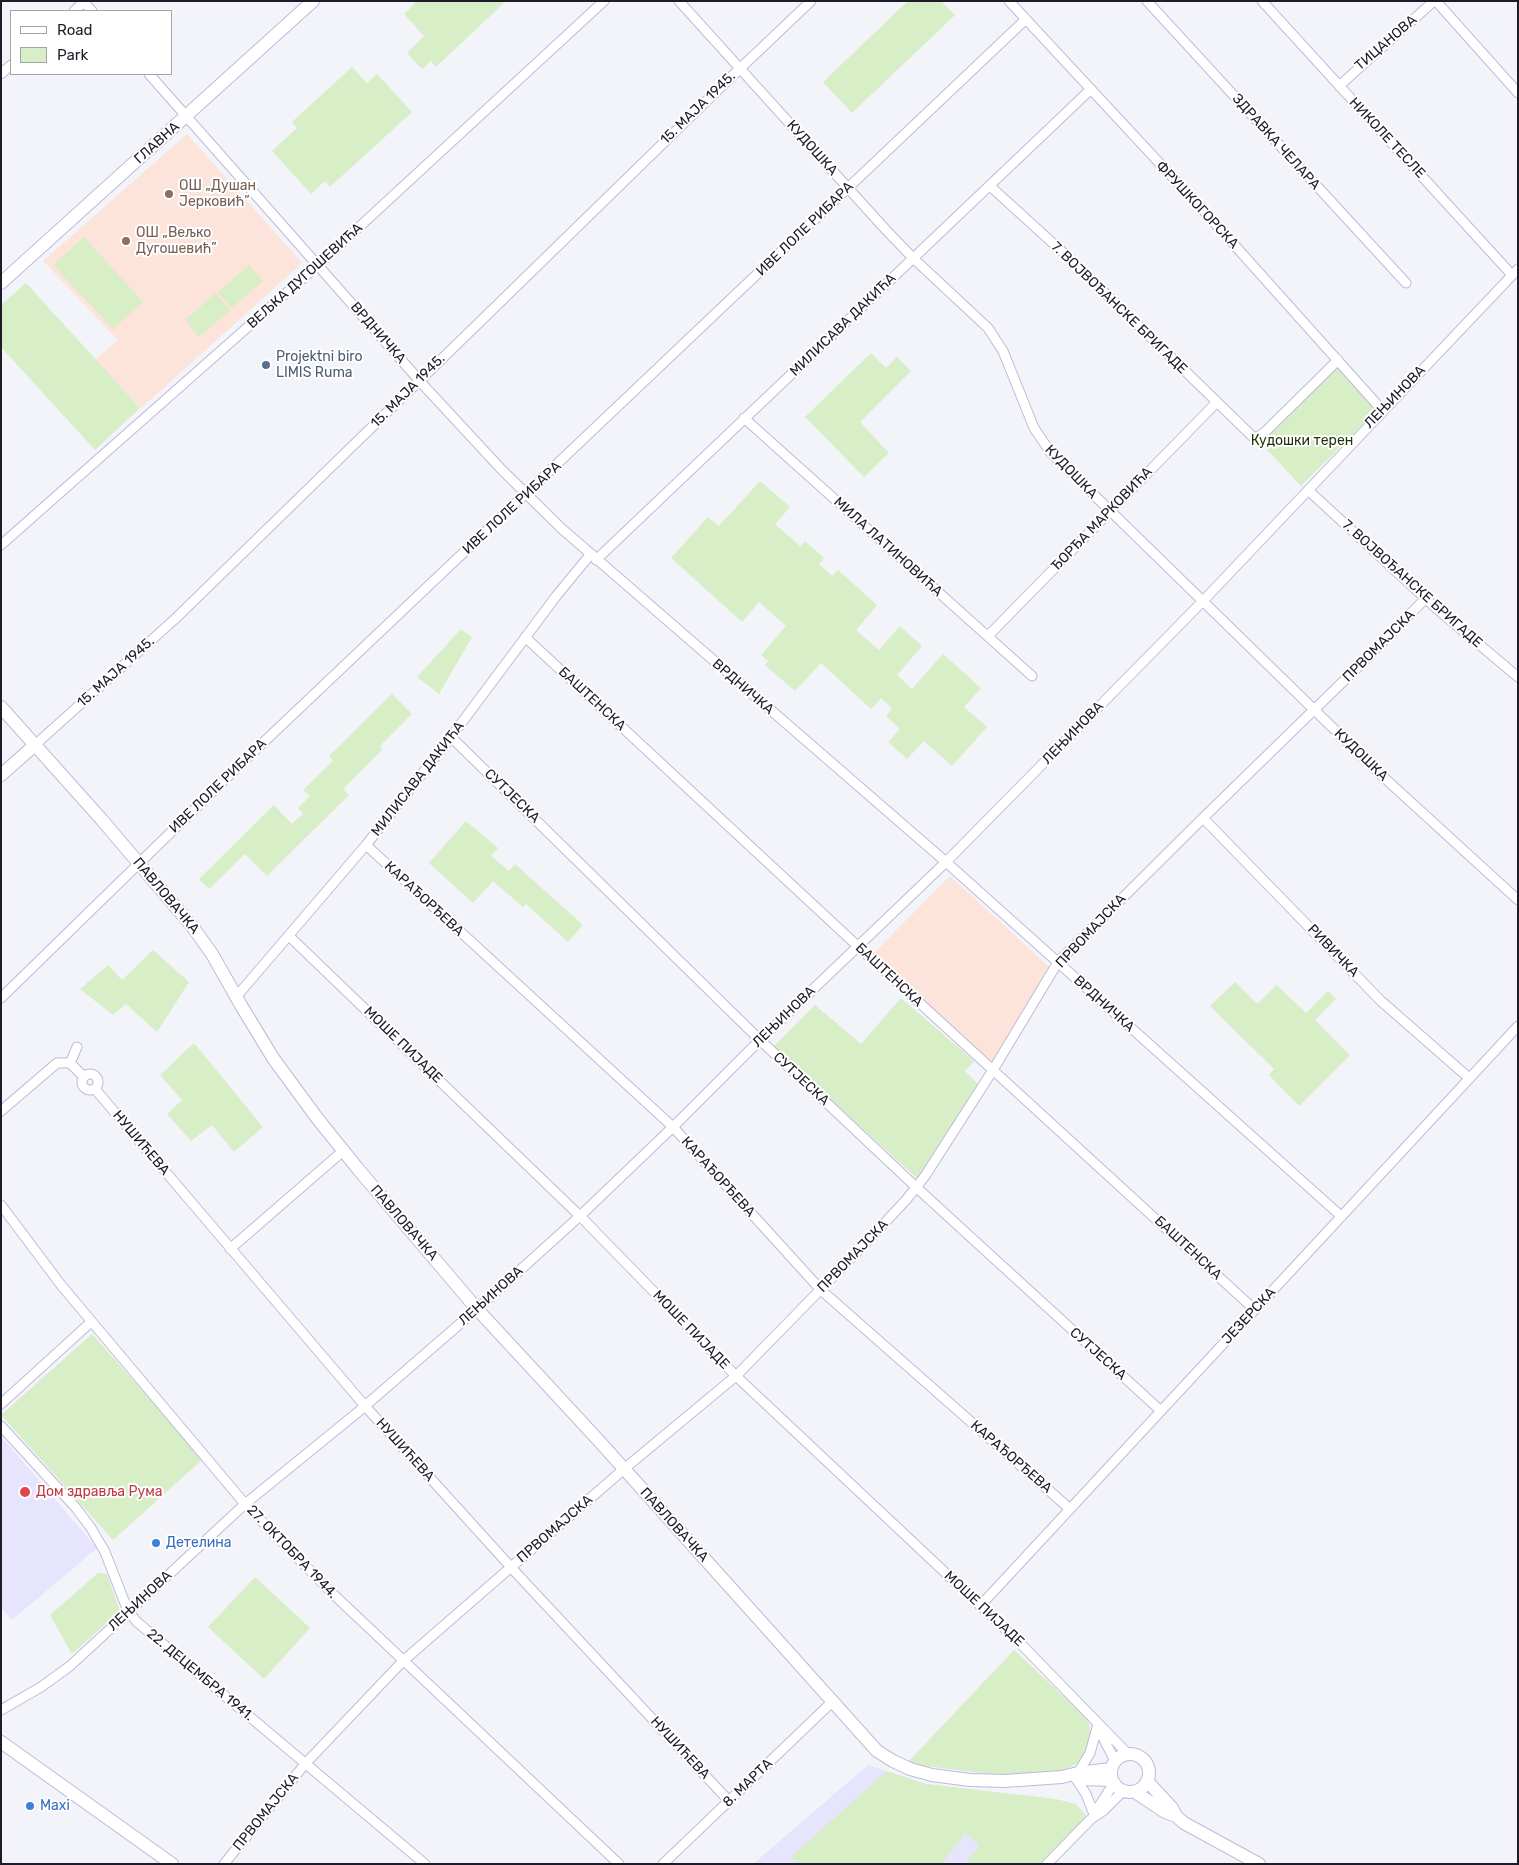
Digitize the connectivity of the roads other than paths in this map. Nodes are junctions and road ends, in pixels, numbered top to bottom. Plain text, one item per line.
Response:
1 (313, 1) edge
2 (604, 1) edge
3 (679, 1) edge
4 (810, 1) edge
5 (1009, 1) edge
6 (1147, 1) edge
7 (1262, 1) edge
8 (1435, 1) edge
9 (1025, 20) junction
10 (739, 68) junction
11 (150, 75) edge
12 (1339, 86) junction
13 (1090, 90) junction
14 (1518, 93) edge
15 (188, 116) junction
16 (990, 186) junction
17 (848, 187) junction
18 (913, 258) junction
19 (318, 265) junction
20 (1515, 272) edge
21 (1, 283) edge
22 (1406, 283) dead end
23 (1338, 360) junction
24 (419, 380) junction
25 (1217, 402) junction
26 (1382, 410) junction
27 (744, 418) junction
28 (1308, 490) junction
29 (526, 494) junction
30 (1109, 511) junction
31 (1, 545) edge
32 (593, 557) junction
33 (1425, 599) junction
34 (1202, 602) junction
35 (988, 636) junction
36 (525, 637) junction
37 (1032, 676) dead end
38 (1518, 677) edge
39 (1, 707) edge
40 (1314, 711) junction
41 (451, 737) junction
42 (35, 745) junction
43 (1, 776) edge
44 (1203, 818) junction
45 (366, 845) junction
46 (946, 862) junction
47 (139, 863) junction
48 (1518, 900) edge
49 (289, 936) junction
50 (857, 946) junction
51 (1058, 962) junction
52 (236, 997) junction
53 (1, 998) edge
54 (1518, 1026) edge
55 (760, 1040) junction
56 (77, 1047) dead end
57 (70, 1062) junction
58 (993, 1070) junction
59 (1469, 1078) junction
60 (1, 1111) edge
61 (673, 1127) junction
62 (343, 1151) junction
63 (917, 1188) junction
64 (1, 1205) edge
65 (580, 1216) junction
66 (1341, 1216) junction
67 (230, 1248) junction
68 (822, 1290) junction
69 (478, 1309) junction
70 (1255, 1310) junction
71 (91, 1322) junction
72 (736, 1376) junction
73 (1, 1404) edge
74 (365, 1406) junction
75 (1160, 1411) junction
76 (1, 1426) edge
77 (624, 1469) junction
78 (245, 1504) junction
79 (1070, 1509) junction
80 (511, 1567) junction
81 (980, 1606) junction
82 (128, 1611) junction
83 (403, 1661) junction
84 (832, 1702) junction
85 (1, 1710) edge
86 (1096, 1724) junction
87 (1, 1742) edge
88 (1128, 1754) junction
89 (305, 1764) junction
90 (1074, 1776) junction
91 (1118, 1779) junction
92 (1148, 1780) junction
93 (729, 1800) junction
94 (1176, 1816) junction
95 (1093, 1817) junction
96 (172, 1864) edge
97 (224, 1864) edge
98 (424, 1864) edge
99 (619, 1864) edge
100 (663, 1864) edge
101 (1046, 1864) edge
102 (1258, 1864) edge

1 - 15 street, ГЛАВНА
2 - 19 street, ВЕЉКА ДУГОШЕВИЋА
3 - 10 street, КУДОШКА
4 - 10 street, 15. МАЈА 1945.
5 - 9 street, ФРУШКОГОРСКА
6 - 22 street, ЗДРАВКА ЧЕЛАРА
7 - 12 street, НИКОЛЕ ТЕСЛЕ
8 - 12 street, ТИЦАНОВА
8 - 14 street
9 - 13 street, ФРУШКОГОРСКА
9 - 17 street, ИВЕ ЛОЛЕ РИБАРА
10 - 17 street, КУДОШКА
10 - 24 street, 15. МАЈА 1945.
11 - 15 street, ВРДНИЧКА
12 - 20 street, НИКОЛЕ ТЕСЛЕ
13 - 16 street, МИЛИСАВА ДАКИЋА
13 - 23 street, ФРУШКОГОРСКА
15 - 19 street, ВРДНИЧКА
15 - 21 street, ГЛАВНА
16 - 18 street, МИЛИСАВА ДАКИЋА
16 - 25 street, 7. ВОЈВОЂАНСКЕ БРИГАДЕ
17 - 18 street, КУДОШКА
17 - 29 street, ИВЕ ЛОЛЕ РИБАРА
18 - 27 street, МИЛИСАВА ДАКИЋА
18 - 30 street, КУДОШКА
19 - 24 street, ВРДНИЧКА
19 - 31 street, ВЕЉКА ДУГОШЕВИЋА
20 - 26 street, ЛЕЊИНОВА
23 - 25 street, 7. ВОЈВОЂАНСКЕ БРИГАДЕ
23 - 26 street, ФРУШКОГОРСКА
24 - 29 street, ВРДНИЧКА
24 - 42 street, 15. МАЈА 1945.
25 - 30 street, ЂОРЂА МАРКОВИЋА
26 - 28 street, ЛЕЊИНОВА
27 - 32 street, МИЛИСАВА ДАКИЋА
27 - 35 street, МИЛА ЛАТИНОВИЋА
28 - 33 street, 7. ВОЈВОЂАНСКЕ БРИГАДЕ
28 - 34 street, ЛЕЊИНОВА
29 - 32 street, ВРДНИЧКА
29 - 47 street, ИВЕ ЛОЛЕ РИБАРА
30 - 34 street, КУДОШКА
30 - 35 street, ЂОРЂА МАРКОВИЋА
32 - 36 street, МИЛИСАВА ДАКИЋА
32 - 46 street, ВРДНИЧКА
33 - 38 street, 7. ВОЈВОЂАНСКЕ БРИГАДЕ
33 - 40 street, ПРВОМАЈСКА
34 - 40 street, КУДОШКА
34 - 46 street, ЛЕЊИНОВА
35 - 37 street, МИЛА ЛАТИНОВИЋА
36 - 41 street, МИЛИСАВА ДАКИЋА
36 - 50 street, БАШТЕНСКА
39 - 42 street, ПАВЛОВАЧКА
40 - 44 street, ПРВОМАЈСКА
40 - 48 street, КУДОШКА
41 - 45 street, МИЛИСАВА ДАКИЋА
41 - 55 street, СУТЈЕСКА
42 - 43 street, 15. МАЈА 1945.
42 - 47 street, ПАВЛОВАЧКА
44 - 51 street, ПРВОМАЈСКА
44 - 59 street, РИВИЧКА
45 - 49 street, МИЛИСАВА ДАКИЋА
45 - 61 street, КАРАЂОРЂЕВА
46 - 50 street, ЛЕЊИНОВА
46 - 51 street, ВРДНИЧКА
47 - 52 street, ПАВЛОВАЧКА
47 - 53 street, ИВЕ ЛОЛЕ РИБАРА
49 - 52 street, МИЛИСАВА ДАКИЋА
49 - 65 street, МОШЕ ПИЈАДЕ
50 - 55 street, ЛЕЊИНОВА
50 - 58 street, БАШТЕНСКА
51 - 58 street, ПРВОМАЈСКА
51 - 66 street, ВРДНИЧКА
52 - 62 street, ПАВЛОВАЧКА
54 - 59 street, ЈЕЗЕРСКА
55 - 61 street, ЛЕЊИНОВА
55 - 63 street, СУТЈЕСКА
56 - 57 street
57 - 60 street
57 - 67 street, НУШИЋЕВА
58 - 63 street, ПРВОМАЈСКА
58 - 70 street, БАШТЕНСКА
59 - 66 street, ЈЕЗЕРСКА
61 - 65 street, ЛЕЊИНОВА
61 - 68 street, КАРАЂОРЂЕВА
62 - 67 street
62 - 69 street, ПАВЛОВАЧКА
63 - 68 street, ПРВОМАЈСКА
63 - 75 street, СУТЈЕСКА
64 - 71 street, 27. ОКТОБРА 1944.
65 - 69 street, ЛЕЊИНОВА
65 - 72 street, МОШЕ ПИЈАДЕ
66 - 70 street, ЈЕЗЕРСКА
67 - 74 street, НУШИЋЕВА
68 - 72 street, ПРВОМАЈСКА
68 - 79 street, КАРАЂОРЂЕВА
69 - 74 street, ЛЕЊИНОВА
69 - 77 street, ПАВЛОВАЧКА
70 - 75 street, ЈЕЗЕРСКА
71 - 73 street
71 - 78 street, 27. ОКТОБРА 1944.
72 - 77 street, ПРВОМАЈСКА
72 - 81 street, МОШЕ ПИЈАДЕ
74 - 78 street, ЛЕЊИНОВА
74 - 80 street, НУШИЋЕВА
75 - 79 street, ЈЕЗЕРСКА
76 - 82 street, 22. ДЕЦЕМБРА 1941.
77 - 80 street, ПРВОМАЈСКА
77 - 84 street, ПАВЛОВАЧКА
78 - 82 street, ЛЕЊИНОВА
78 - 83 street, 27. ОКТОБРА 1944.
79 - 81 street, ЈЕЗЕРСКА
80 - 83 street, ПРВОМАЈСКА
80 - 93 street, НУШИЋЕВА
81 - 86 street, МОШЕ ПИЈАДЕ
82 - 85 street, ЛЕЊИНОВА
82 - 89 street, 22. ДЕЦЕМБРА 1941.
83 - 89 street, ПРВОМАЈСКА
83 - 99 street, 27. ОКТОБРА 1944.
84 - 90 street, ПАВЛОВАЧКА
84 - 93 street, 8. МАРТА
86 - 88 street, МОШЕ ПИЈАДЕ
86 - 90 street
86 - 91 street, МОШЕ ПИЈАДЕ
87 - 96 street
88 - 91 street, ПАВЛОВАЧКА
88 - 92 street
89 - 97 street, ПРВОМАЈСКА
89 - 98 street, 22. ДЕЦЕМБРА 1941.
90 - 91 street, ПАВЛОВАЧКА
90 - 95 street
91 - 92 street
91 - 94 street
91 - 95 street
92 - 94 street
93 - 100 street, 8. МАРТА
94 - 102 street
95 - 101 street

